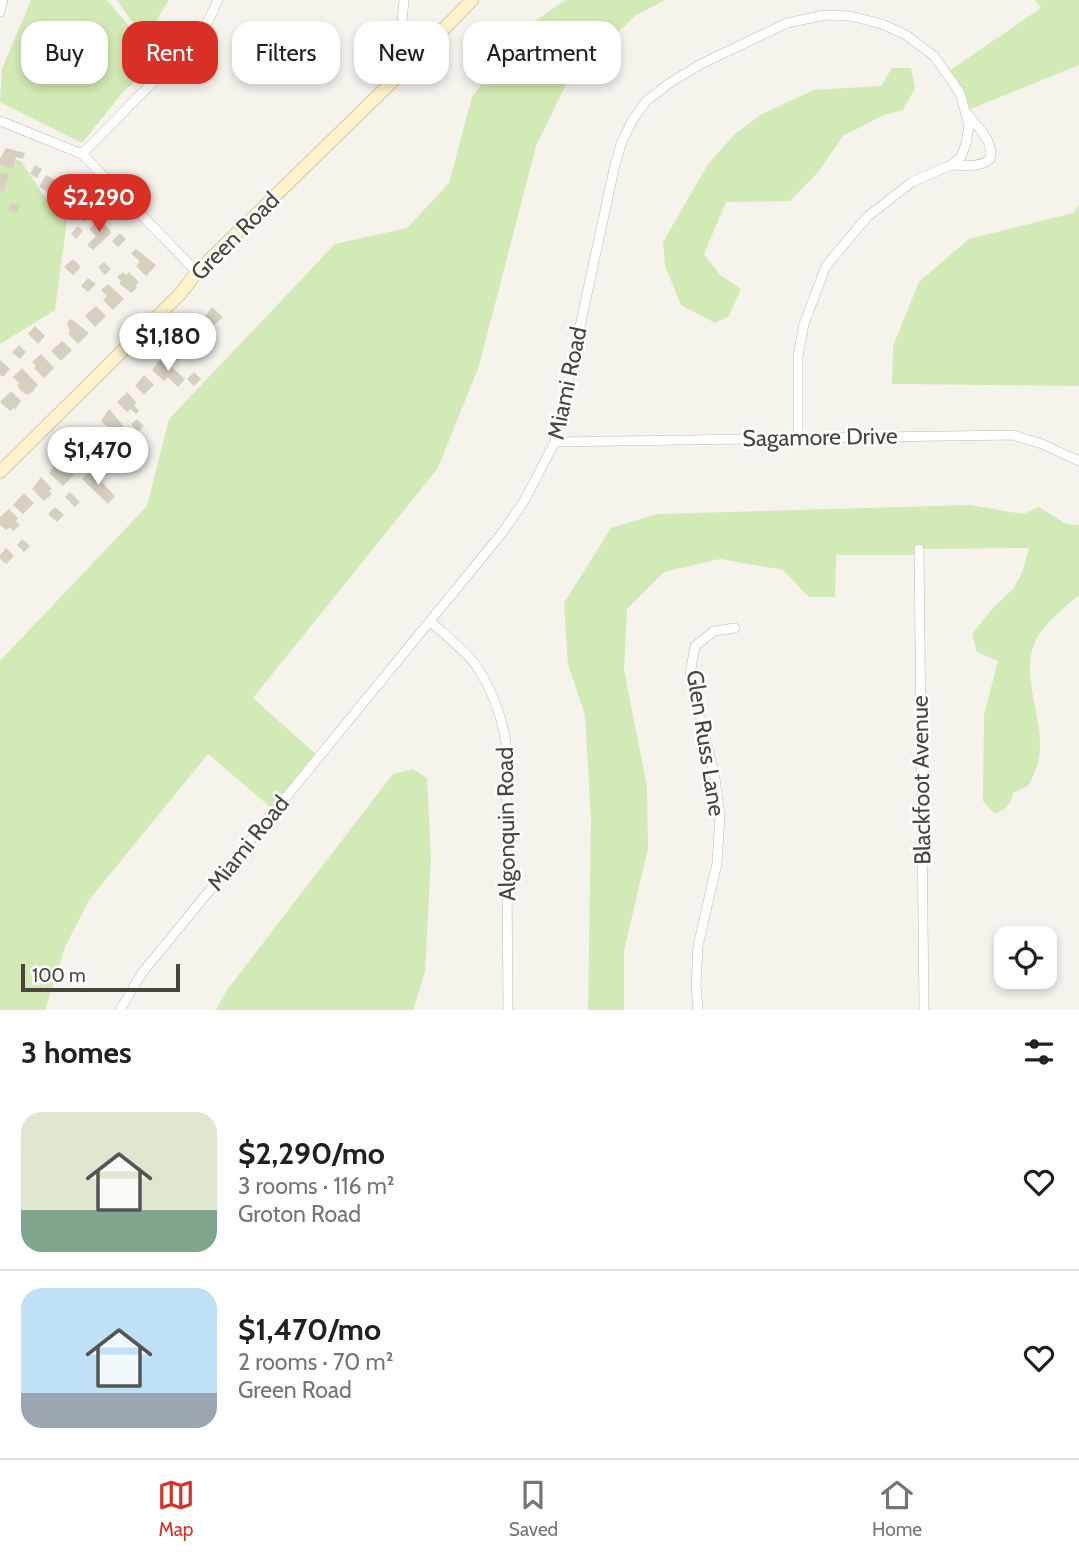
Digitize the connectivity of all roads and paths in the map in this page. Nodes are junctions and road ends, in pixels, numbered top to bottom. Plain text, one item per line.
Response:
1 (4, 0) edge
2 (218, 0) edge
3 (404, 0) edge
4 (472, 0) edge
5 (0, 12) edge
6 (402, 21) edge
7 (449, 24) edge
8 (390, 84) edge
9 (966, 111) junction
10 (0, 121) edge
11 (82, 154) junction
12 (951, 165) junction
13 (197, 272) junction
14 (798, 437) junction
15 (555, 442) junction
16 (1079, 461) edge
17 (0, 472) edge
18 (919, 549) dead end
19 (430, 621) junction
20 (735, 628) dead end
21 (120, 1010) edge
22 (508, 1010) edge
23 (698, 1010) edge
24 (924, 1010) edge

1 - 5 street
2 - 11 street
3 - 6 street
4 - 7 main road, Green Road
8 - 13 main road, Green Road
9 - 12 street, Miami Road
9 - 12 street
9 - 15 street, Miami Road
10 - 11 street
11 - 13 street
12 - 14 street
13 - 17 main road, Green Road
14 - 15 street, Sagamore Drive
14 - 16 street, Sagamore Drive
15 - 19 street, Miami Road
18 - 24 street, Blackfoot Avenue
19 - 21 street, Miami Road
19 - 22 street, Algonquin Road
20 - 23 street, Glen Russ Lane

